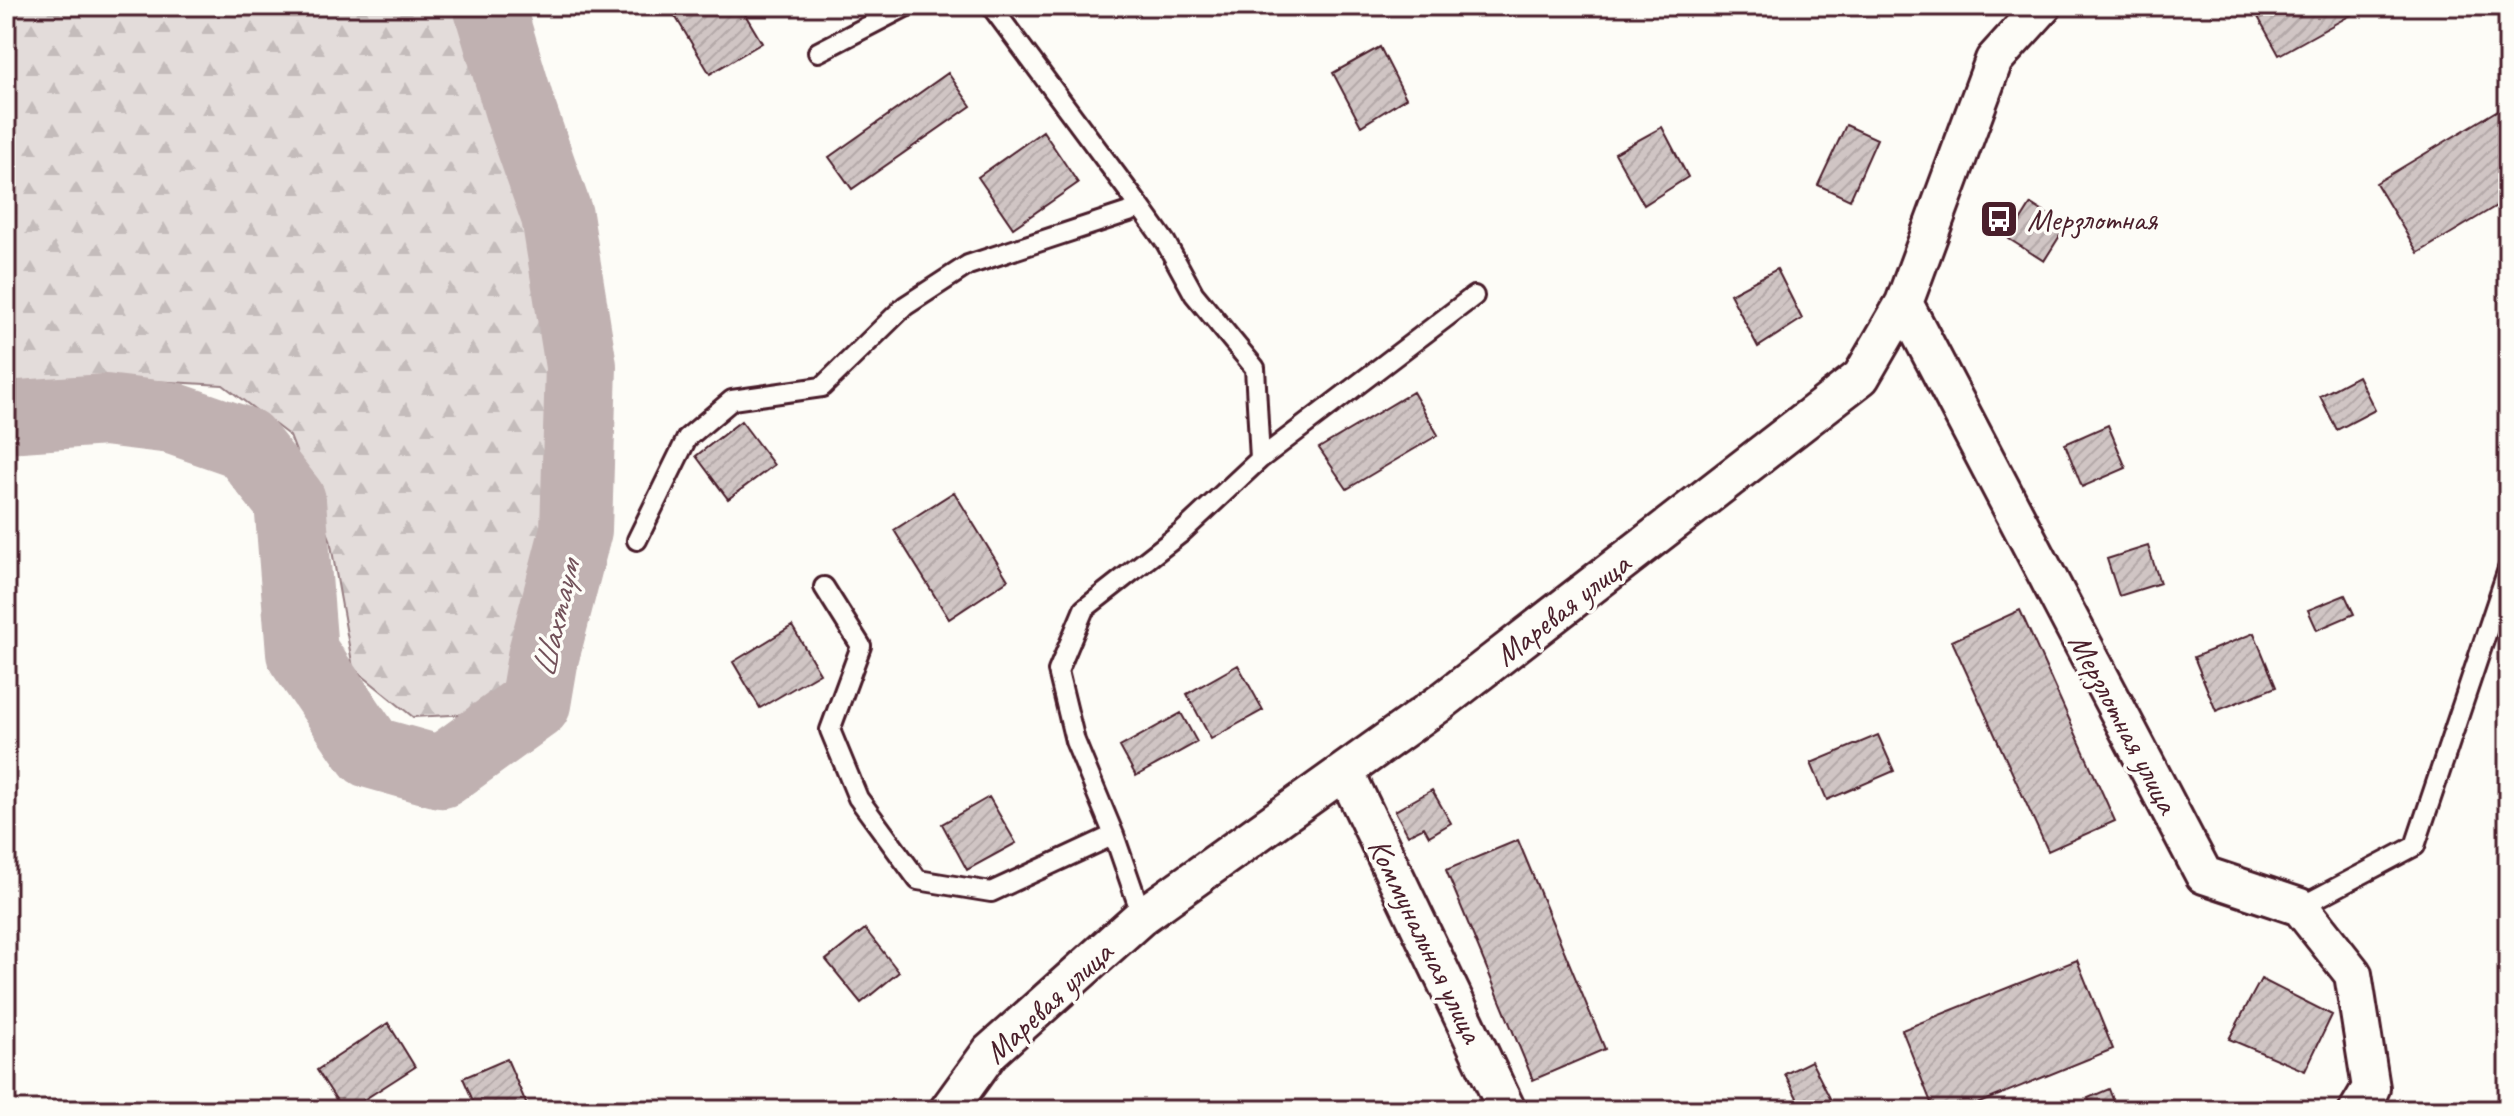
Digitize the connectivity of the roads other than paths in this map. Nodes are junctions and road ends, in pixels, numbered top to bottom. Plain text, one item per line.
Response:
1 (907, 6) edge
2 (991, 6) edge
3 (2043, 6) edge
4 (818, 52) dead end
5 (1141, 208) junction
6 (1474, 296) dead end
7 (1904, 303) junction
8 (1260, 459) junction
9 (637, 540) dead end
10 (2508, 569) edge
11 (824, 587) dead end
12 (1345, 771) junction
13 (1114, 835) junction
14 (2300, 907) junction
15 (1142, 916) junction
16 (2364, 1099) edge
17 (948, 1110) edge
18 (1507, 1110) edge

1 - 4 lane
2 - 5 lane
3 - 7 street, Маревая улица
5 - 8 lane
5 - 9 lane
6 - 8 lane
7 - 12 street, Маревая улица
7 - 14 street, Мерзлотная улица
8 - 13 lane
10 - 14 lane
11 - 13 lane
12 - 15 street, Маревая улица
12 - 18 street, Коммунальная улица
13 - 15 lane
14 - 16 street
15 - 17 street, Маревая улица

